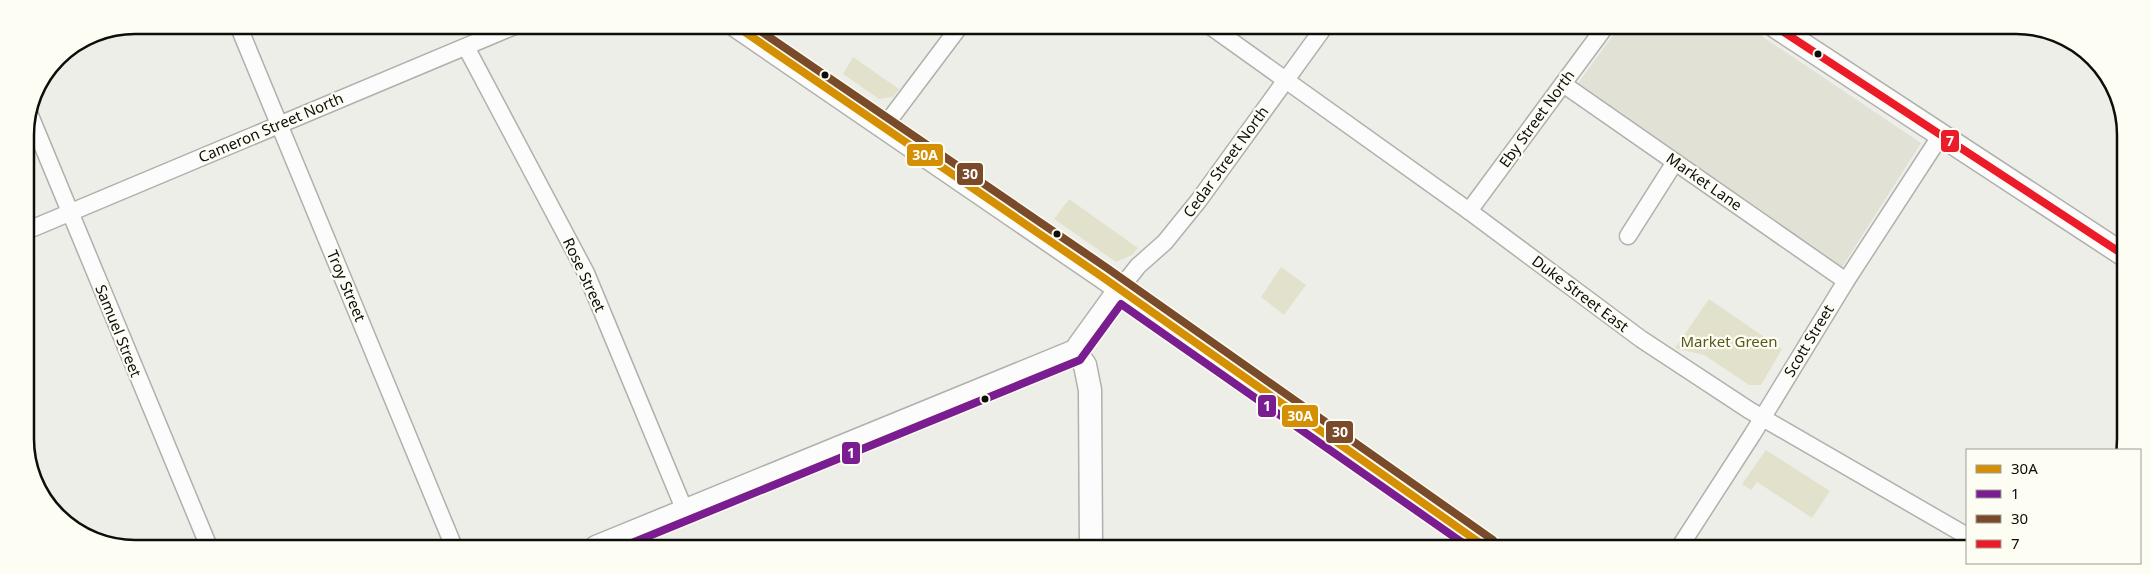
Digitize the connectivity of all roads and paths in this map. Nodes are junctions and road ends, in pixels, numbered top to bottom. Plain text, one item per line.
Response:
1 (242, 34) edge
2 (496, 34) edge
3 (748, 34) edge
4 (954, 34) edge
5 (1221, 34) edge
6 (1319, 34) edge
7 (1600, 34) edge
8 (1787, 34) edge
9 (466, 47) junction
10 (1285, 80) junction
11 (1563, 84) junction
12 (279, 125) junction
13 (34, 127) edge
14 (884, 127) junction
15 (1941, 135) junction
16 (1676, 162) junction
17 (1469, 211) junction
18 (70, 213) junction
19 (34, 228) edge
20 (1628, 236) dead end
21 (2117, 250) edge
22 (1846, 281) junction
23 (1119, 290) junction
24 (1075, 350) junction
25 (1763, 418) junction
26 (685, 511) junction
27 (1966, 535) edge
28 (206, 540) edge
29 (451, 540) edge
30 (613, 540) edge
31 (1091, 540) edge
32 (1476, 540) edge
33 (1684, 540) edge

1 - 12 street, Troy Street
2 - 9 street, Cameron Street North
3 - 14 main road
4 - 14 street
5 - 10 street, Duke Street East
6 - 10 street, Cedar Street North
7 - 11 street, Eby Street North
8 - 15 main road
9 - 12 street, Cameron Street North
9 - 26 street, Rose Street
10 - 17 street, Duke Street East
10 - 23 street, Cedar Street North
11 - 16 street, Market Lane
11 - 17 street, Eby Street North
12 - 18 street, Cameron Street North
12 - 29 street, Troy Street
13 - 18 street, Samuel Street
14 - 23 main road
15 - 21 main road
15 - 22 street, Scott Street
16 - 20 street
16 - 22 street, Market Lane
17 - 25 street, Duke Street East
18 - 19 street, Cameron Street North
18 - 28 street, Samuel Street
22 - 25 street, Scott Street
23 - 24 main road
23 - 32 main road
24 - 26 main road
24 - 31 main road
25 - 27 street, Duke Street East
25 - 33 street, Scott Street
26 - 30 main road

